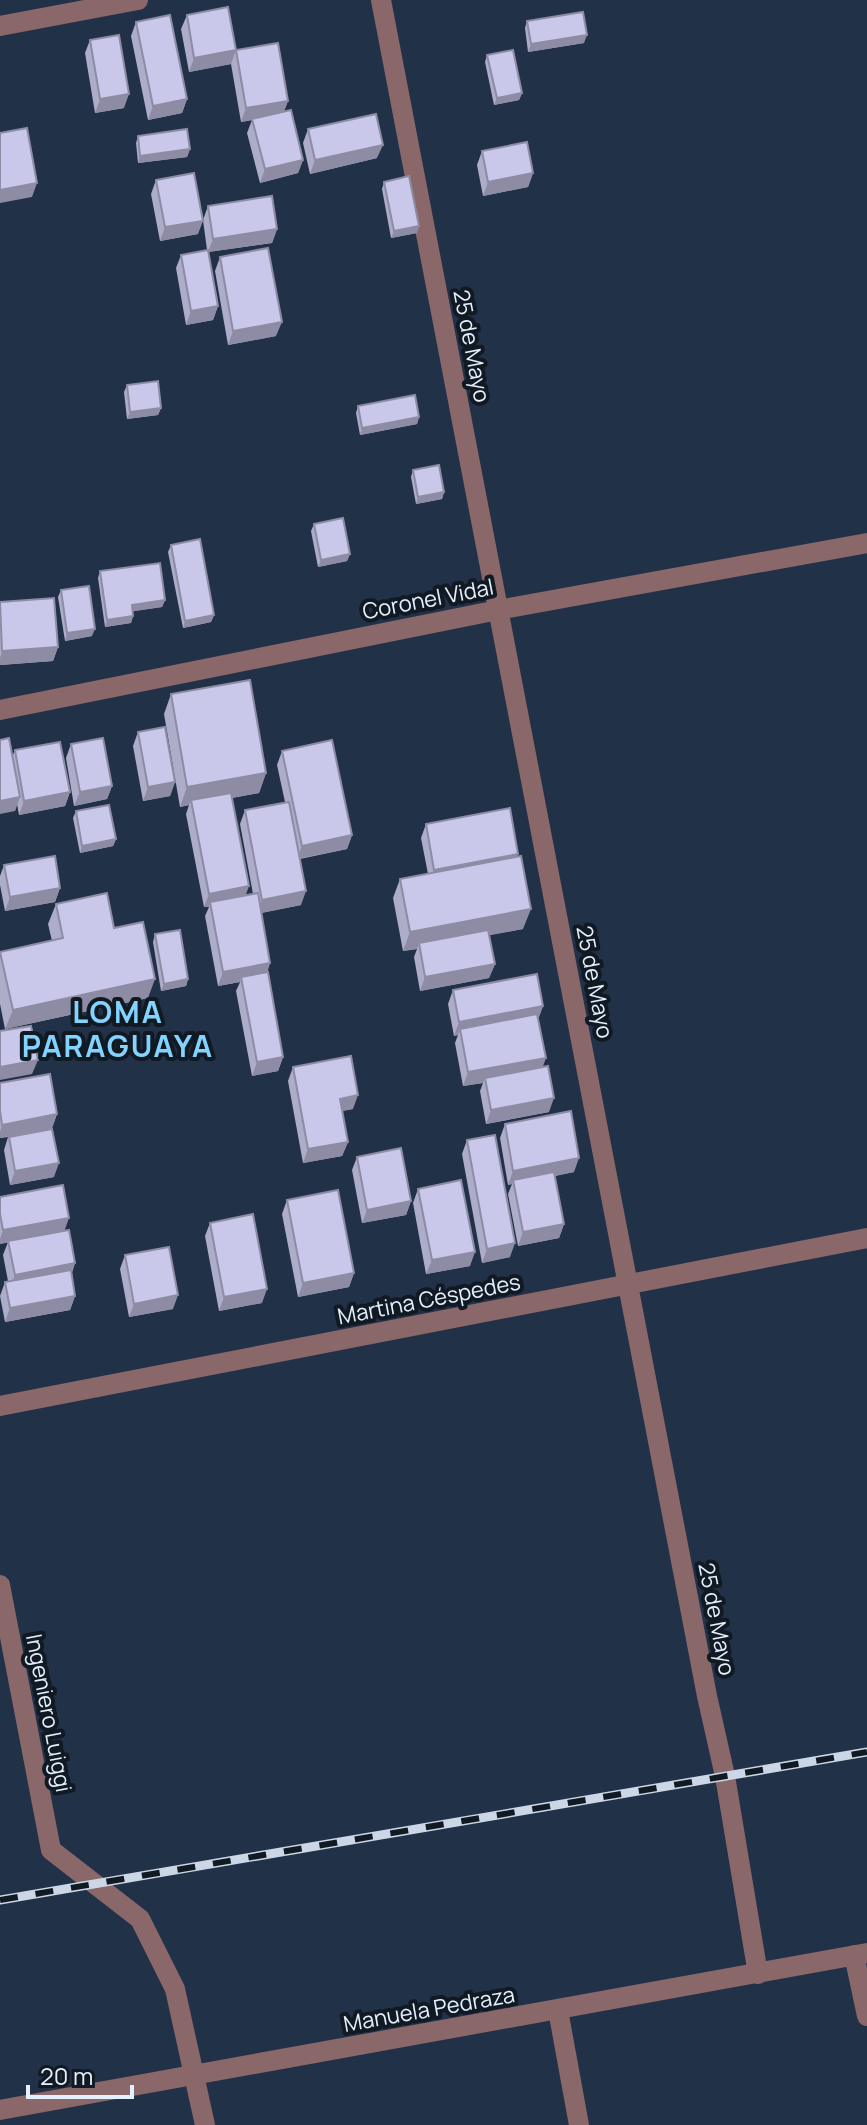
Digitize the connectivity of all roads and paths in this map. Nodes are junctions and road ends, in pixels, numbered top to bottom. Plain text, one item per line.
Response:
1 (138, 0) edge
2 (381, 0) edge
3 (0, 26) edge
4 (867, 543) edge
5 (498, 610) junction
6 (0, 710) edge
7 (867, 1238) edge
8 (630, 1284) junction
9 (0, 1406) edge
10 (0, 1585) edge
11 (861, 1954) edge
12 (758, 1974) junction
13 (558, 2010) junction
14 (867, 2016) edge
15 (196, 2075) junction
16 (0, 2110) edge
17 (205, 2125) edge
18 (579, 2125) edge

1 - 3 street
2 - 5 street, 25 de Mayo
4 - 5 street, Coronel Vidal
5 - 6 street, Coronel Vidal
5 - 8 street, 25 de Mayo
7 - 8 street, Martina Céspedes
8 - 9 street, Martina Céspedes
8 - 12 street, 25 de Mayo
10 - 15 street, Ingeniero Luiggi
11 - 12 street, Manuela Pedraza
11 - 14 street
12 - 13 street, Manuela Pedraza
13 - 15 street, Manuela Pedraza
13 - 18 street
15 - 16 street, Manuela Pedraza
15 - 17 street

